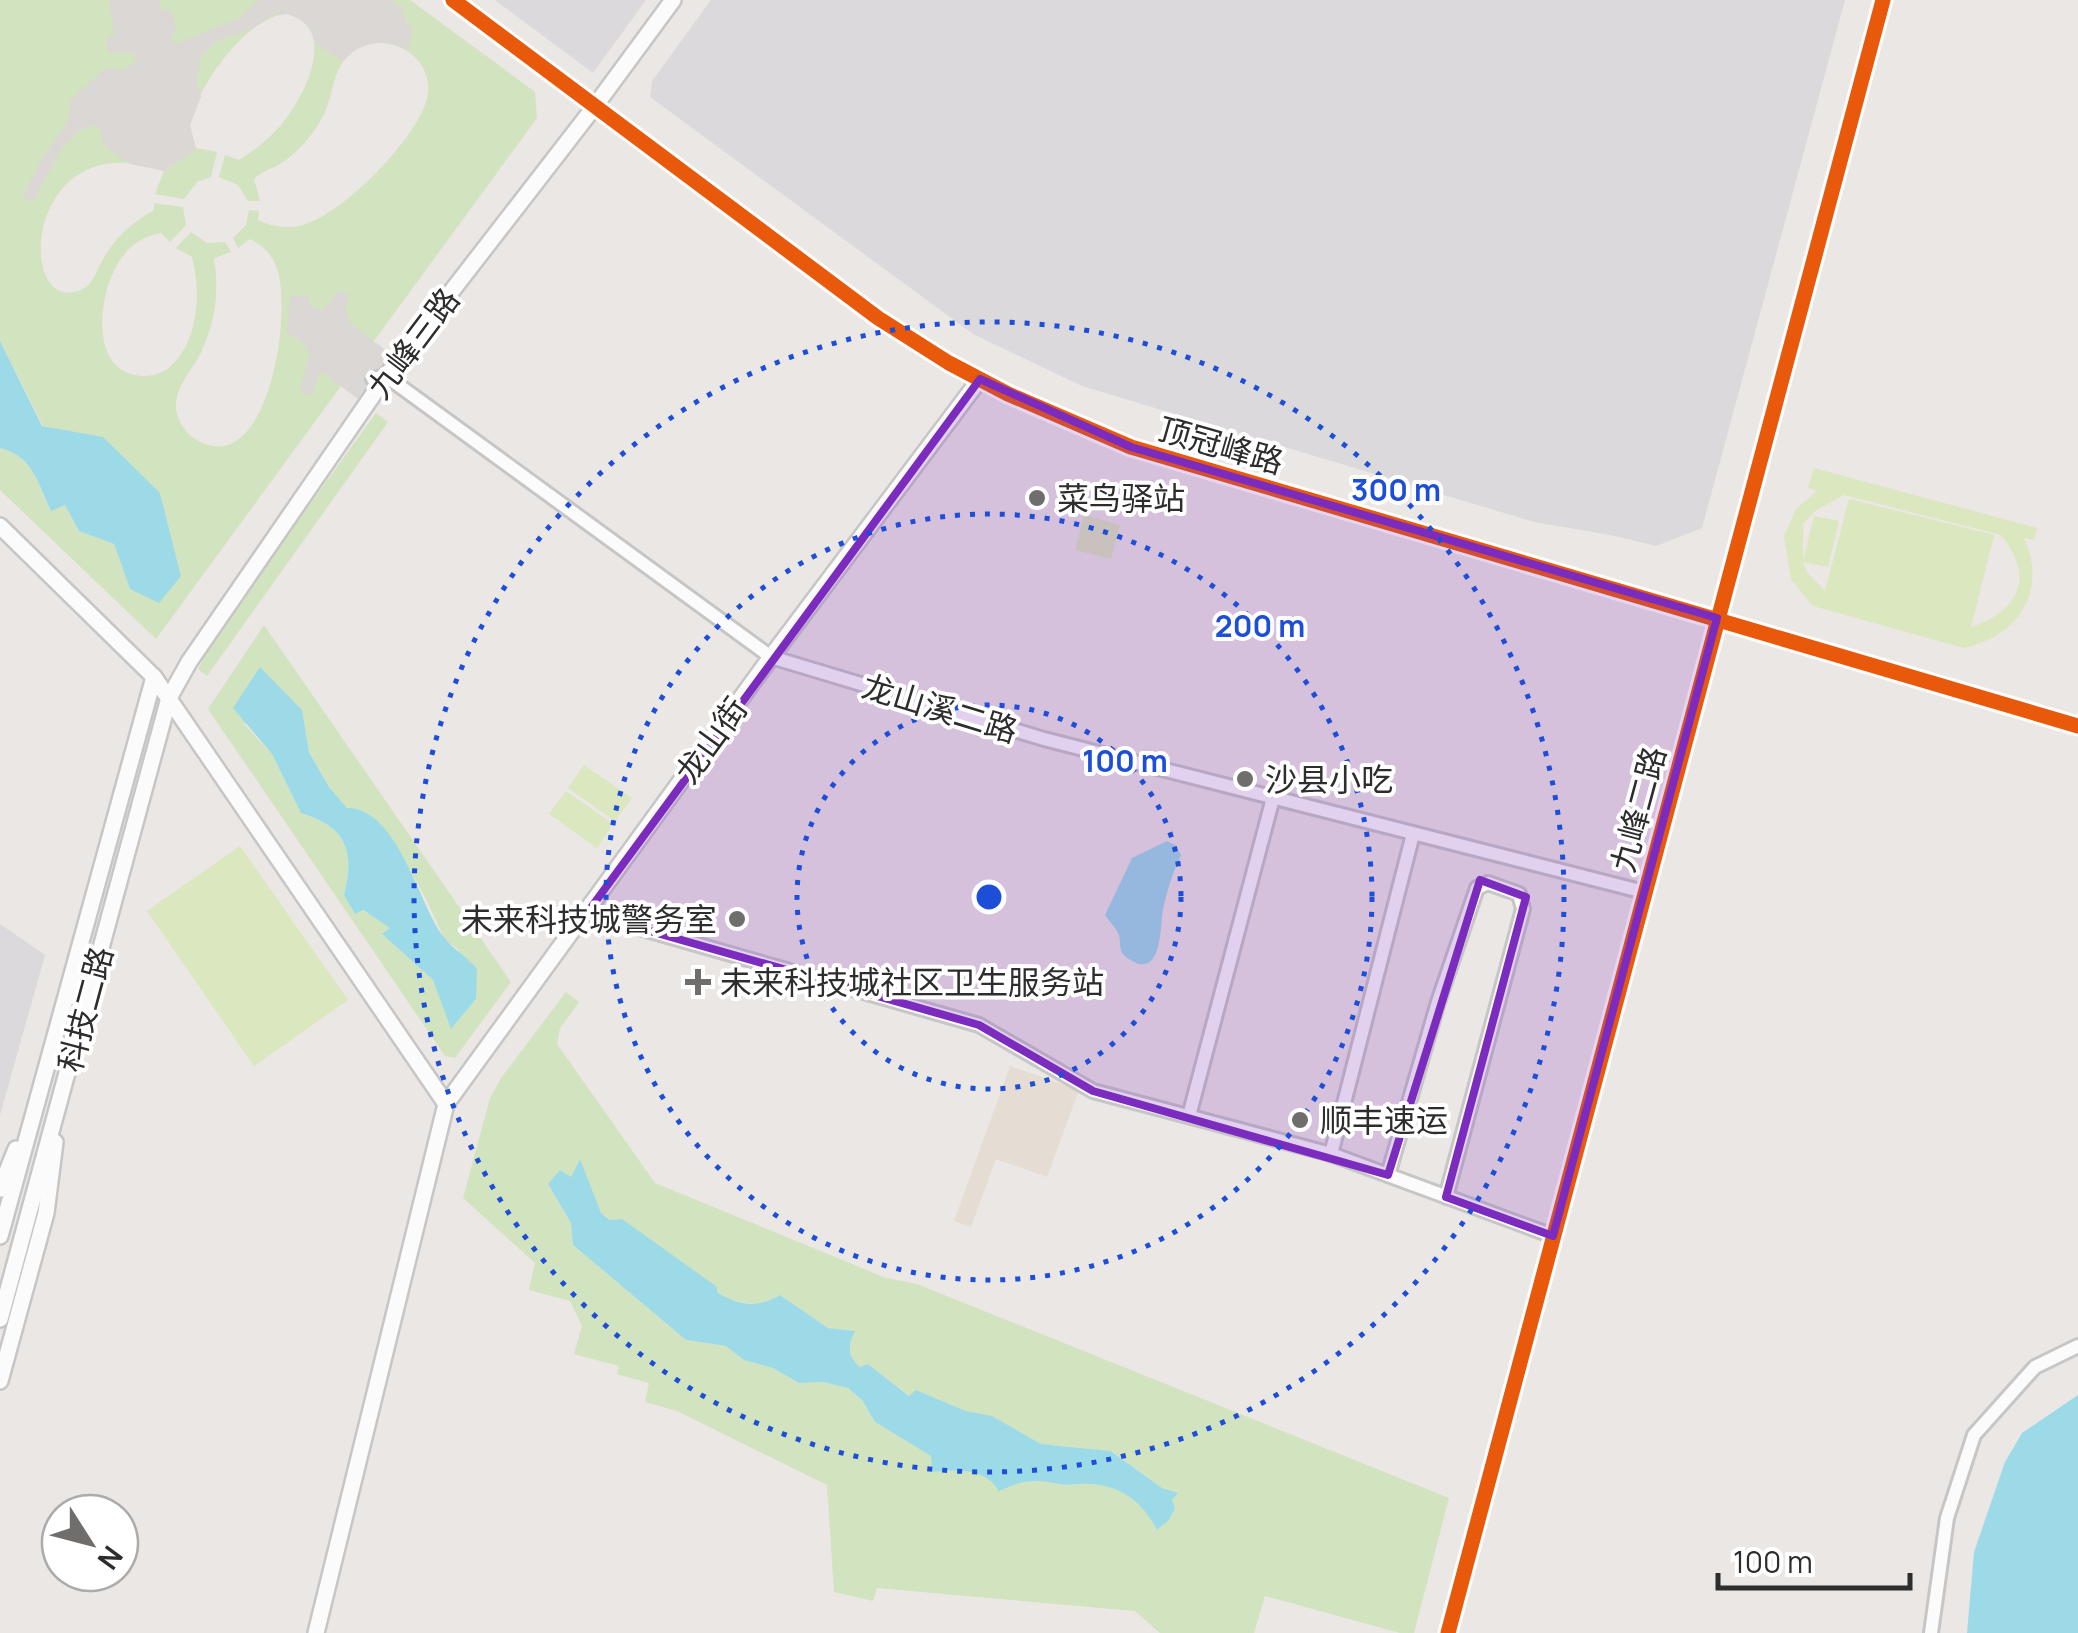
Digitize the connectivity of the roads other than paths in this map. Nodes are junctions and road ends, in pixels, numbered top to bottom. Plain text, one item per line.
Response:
1 (453, 0) edge
2 (673, 0) edge
3 (1884, 0) edge
4 (596, 106) junction
5 (380, 378) junction
6 (980, 379) junction
7 (0, 526) edge
8 (1716, 618) junction
9 (771, 658) junction
10 (154, 678) junction
11 (169, 698) junction
12 (2078, 726) edge
13 (1273, 798) junction
14 (1413, 834) junction
15 (1644, 892) junction
16 (587, 914) junction
17 (446, 1104) junction
18 (35, 1109) junction
19 (56, 1114) junction
20 (1189, 1116) junction
21 (1331, 1154) junction
22 (1388, 1176) junction
23 (0, 1188) edge
24 (1446, 1197) junction
25 (0, 1236) edge
26 (1553, 1236) junction
27 (0, 1319) edge
28 (2078, 1346) edge
29 (0, 1381) edge
30 (316, 1633) edge
31 (1448, 1633) edge
32 (1930, 1633) edge

1 - 4 street, 顶冠峰路
2 - 4 street, 九峰三路
3 - 8 street, 九峰二路
4 - 5 street, 九峰三路
4 - 6 street, 顶冠峰路
5 - 9 street, 龙山溪二路
5 - 11 street, 九峰三路
6 - 8 street, 顶冠峰路
6 - 9 street, 龙山街
7 - 10 street
8 - 12 street, 顶冠峰路
8 - 15 street, 九峰二路
9 - 13 street, 龙山溪二路
9 - 16 street, 龙山街
10 - 11 street
10 - 18 street, 科技二路
11 - 17 street
11 - 19 street, 科技二路
13 - 14 street, 龙山溪二路
13 - 20 street
14 - 15 street, 龙山溪二路
14 - 21 street
15 - 26 street, 九峰二路
16 - 17 street, 龙山街
16 - 20 street
17 - 30 street
18 - 23 street
18 - 25 street, 科技二路
19 - 27 street, 科技二路
19 - 29 street
20 - 21 street
21 - 22 street
22 - 24 street
22 - 24 street
24 - 26 street
26 - 31 street, 九峰二路
28 - 32 street

